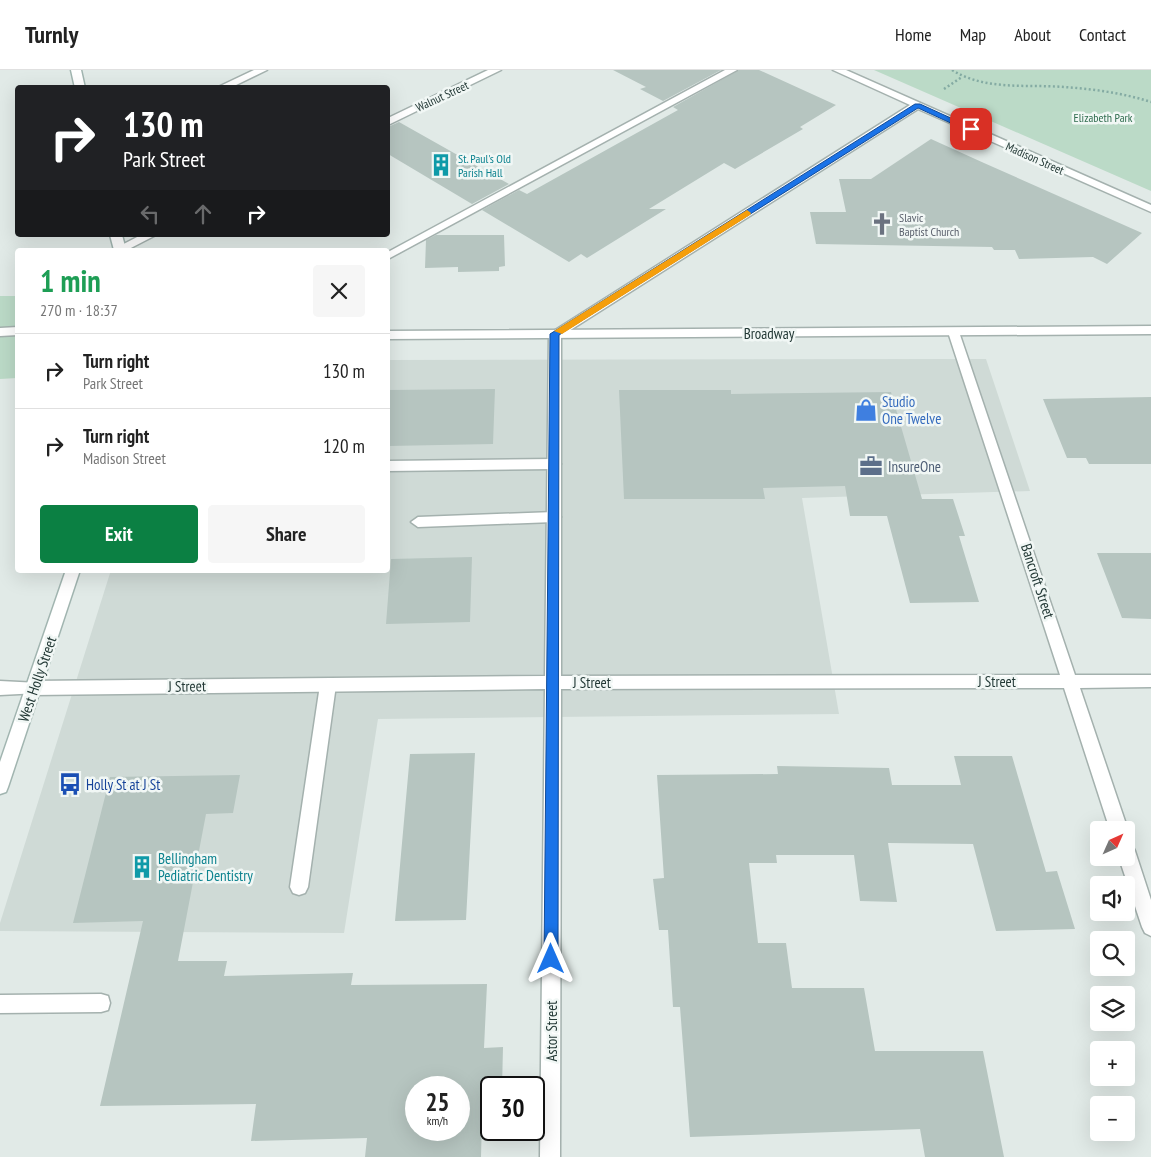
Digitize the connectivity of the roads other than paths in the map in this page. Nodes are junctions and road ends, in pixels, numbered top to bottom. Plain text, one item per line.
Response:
1 (76, 70) edge
2 (262, 70) edge
3 (496, 70) edge
4 (732, 70) edge
5 (838, 70) edge
6 (79, 85) edge
7 (228, 85) edge
8 (917, 105) junction
9 (390, 121) edge
10 (1151, 209) edge
11 (146, 237) edge
12 (124, 248) edge
13 (390, 255) edge
14 (1151, 330) edge
15 (0, 332) edge
16 (15, 332) edge
17 (954, 332) junction
18 (554, 334) junction
19 (390, 335) edge
20 (554, 464) junction
21 (390, 466) edge
22 (554, 517) junction
23 (418, 522) dead end
24 (72, 573) edge
25 (1071, 681) junction
26 (1151, 681) edge
27 (552, 682) junction
28 (328, 685) junction
29 (0, 688) edge
30 (34, 688) junction
31 (0, 787) edge
32 (1116, 821) edge
33 (1131, 866) edge
34 (300, 887) dead end
35 (1151, 927) edge
36 (100, 1003) dead end
37 (0, 1004) edge
38 (550, 1157) edge

1 - 6 street
2 - 7 street
3 - 9 street, Walnut Street
4 - 13 street
5 - 8 street, Madison Street
8 - 10 street, Madison Street
8 - 18 street
11 - 12 street
14 - 17 street, Broadway
15 - 16 street
17 - 18 street, Broadway
17 - 25 street, Bancroft Street
18 - 19 street, Broadway
18 - 20 street, Astor Street
20 - 21 street
20 - 22 street, Astor Street
22 - 23 street
22 - 27 street, Astor Street
24 - 30 street, West Holly Street
25 - 26 street, J Street
25 - 27 street, J Street
25 - 32 street, Bancroft Street
27 - 28 street, J Street
27 - 38 street, Astor Street
28 - 30 street, J Street
28 - 34 street
29 - 30 street, J Street
30 - 31 street, West Holly Street
33 - 35 street
36 - 37 street

